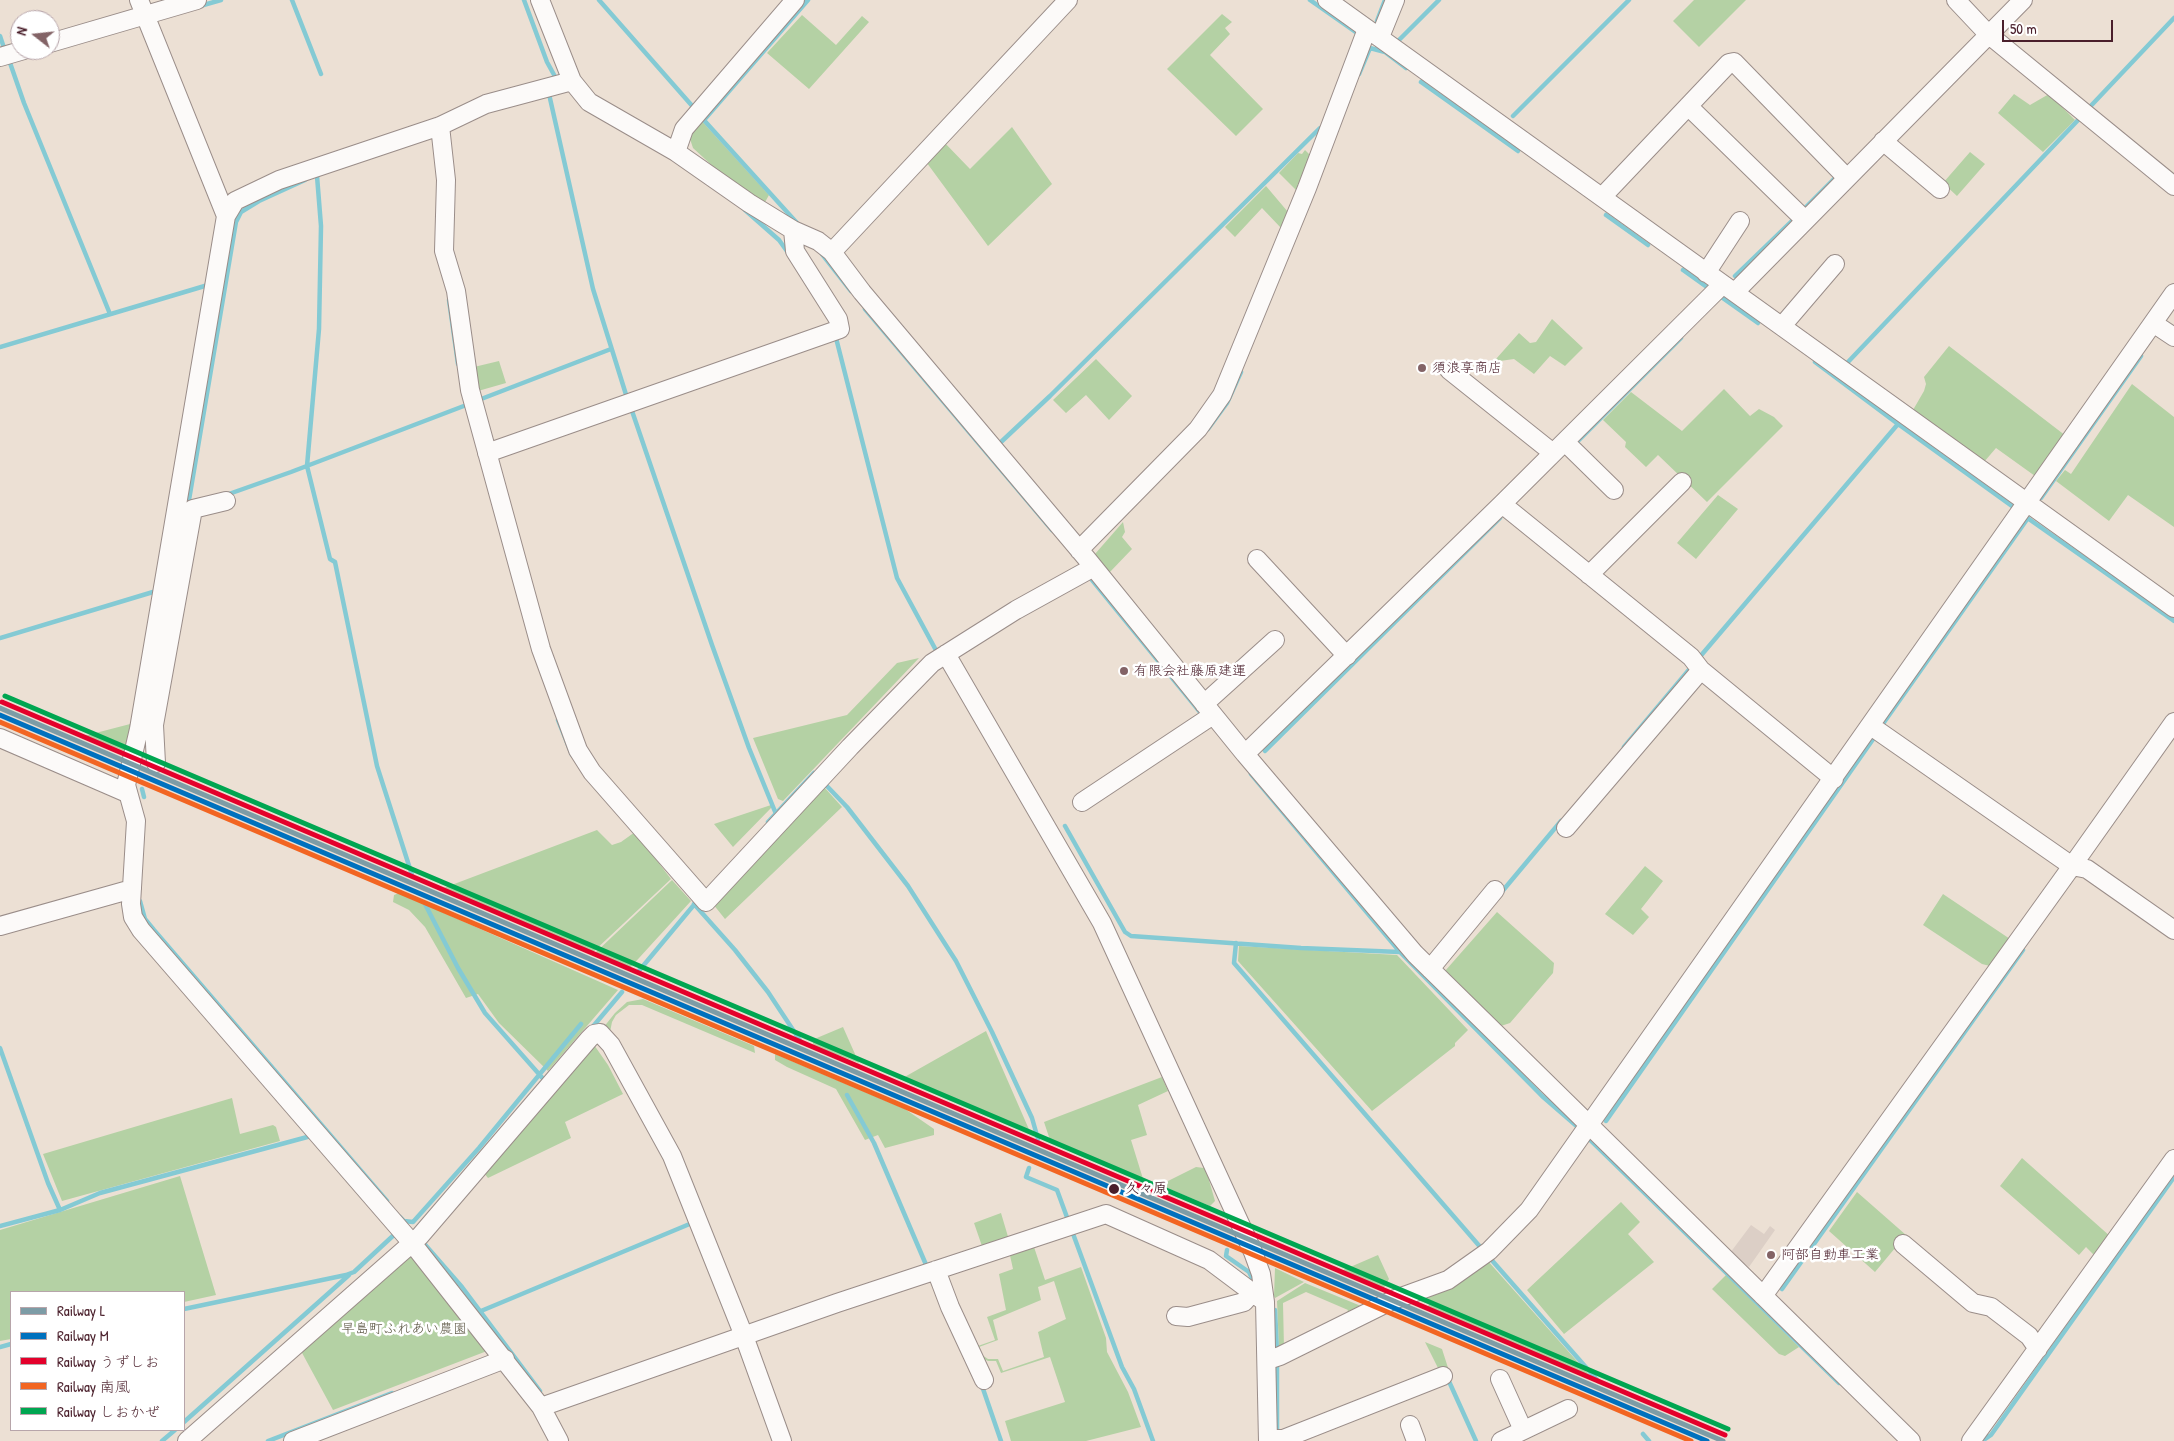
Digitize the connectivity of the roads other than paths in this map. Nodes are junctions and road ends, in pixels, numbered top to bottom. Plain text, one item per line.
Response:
1 (197, 0) edge
2 (540, 0) edge
3 (795, 0) edge
4 (1068, 0) edge
5 (1327, 0) edge
6 (1394, 0) edge
7 (1956, 0) edge
8 (2023, 0) edge
9 (145, 14) edge
10 (1986, 31) junction
11 (1373, 33) junction
12 (60, 39) edge
13 (562, 83) junction
14 (1688, 106) junction
15 (440, 126) junction
16 (1883, 141) junction
17 (676, 152) junction
18 (1847, 178) junction
19 (2174, 186) edge
20 (1940, 189) dead end
21 (1602, 197) junction
22 (226, 216) junction
23 (1740, 220) dead end
24 (1806, 220) junction
25 (793, 230) junction
26 (832, 252) junction
27 (1835, 264) dead end
28 (1706, 272) junction
29 (1722, 290) junction
30 (2174, 293) edge
31 (2153, 322) junction
32 (1782, 326) junction
33 (2174, 338) edge
34 (1449, 370) dead end
35 (1559, 448) junction
36 (487, 453) junction
37 (1682, 482) dead end
38 (1614, 490) dead end
39 (226, 501) dead end
40 (1506, 508) junction
41 (2023, 509) junction
42 (185, 513) junction
43 (1257, 559) dead end
44 (1084, 562) junction
45 (1589, 575) junction
46 (2174, 608) edge
47 (1275, 640) dead end
48 (946, 654) junction
49 (1346, 656) junction
50 (1697, 665) junction
51 (1209, 710) junction
52 (2174, 722) edge
53 (147, 724) junction
54 (1877, 729) junction
55 (0, 738) edge
56 (1245, 754) junction
57 (156, 762) dead end
58 (1834, 779) junction
59 (127, 793) junction
60 (1082, 802) dead end
61 (1566, 828) dead end
62 (2078, 866) junction
63 (132, 889) junction
64 (1495, 890) dead end
65 (0, 926) edge
66 (2174, 930) edge
67 (1430, 968) junction
68 (1585, 1132) junction
69 (2174, 1159) edge
70 (409, 1236) junction
71 (1903, 1244) dead end
72 (936, 1270) junction
73 (1763, 1296) junction
74 (1259, 1297) junction
75 (1176, 1316) dead end
76 (744, 1336) junction
77 (2038, 1349) junction
78 (502, 1355) junction
79 (1274, 1358) junction
80 (1443, 1376) dead end
81 (1500, 1379) dead end
82 (984, 1380) dead end
83 (546, 1405) junction
84 (1568, 1409) dead end
85 (1523, 1430) junction
86 (1273, 1439) edge
87 (187, 1441) edge
88 (293, 1441) edge
89 (559, 1441) edge
90 (782, 1441) edge
91 (1501, 1441) edge
92 (1911, 1441) edge
93 (1972, 1441) edge

1 - 9 street
2 - 13 street
3 - 17 street
4 - 26 street
5 - 11 street
6 - 11 street
7 - 10 street
8 - 10 street
9 - 12 street
9 - 22 street
10 - 16 street
10 - 19 street
11 - 21 street
11 - 44 street
13 - 15 street
13 - 17 street
14 - 18 street
14 - 21 street
14 - 24 street
15 - 22 street
15 - 36 street
16 - 18 street
16 - 20 street
17 - 25 street
18 - 24 street
21 - 28 street
22 - 42 street
23 - 28 street
24 - 29 street
25 - 26 street
25 - 36 street
26 - 44 street
27 - 32 street
28 - 29 street
29 - 32 street
29 - 35 street
30 - 31 street
31 - 33 street
31 - 41 street
32 - 41 street
34 - 35 street
35 - 38 street
35 - 40 street
36 - 48 street
37 - 45 street
39 - 42 street
40 - 45 street
40 - 49 street
41 - 46 street
41 - 54 street
42 - 53 street
43 - 49 street
44 - 48 street
44 - 51 street
45 - 50 street
47 - 51 street
48 - 74 street
49 - 56 street
50 - 58 street
50 - 61 street
51 - 56 street
51 - 60 street
52 - 62 street
53 - 57 street
53 - 59 street
54 - 58 street
54 - 62 street
55 - 59 street
56 - 67 street
58 - 68 street
59 - 63 street
62 - 66 street
62 - 73 street
63 - 65 street
63 - 70 street
64 - 67 street
67 - 68 street
68 - 73 street
68 - 79 street
69 - 77 street
70 - 76 street
70 - 78 street
70 - 87 street
71 - 77 street
72 - 74 street
72 - 76 street
72 - 82 street
73 - 92 street
74 - 75 street
74 - 79 street
76 - 83 street
76 - 90 street
77 - 93 street
78 - 83 street
78 - 88 street
79 - 86 street
80 - 86 street
81 - 85 street
83 - 89 street
84 - 85 street
85 - 91 street

